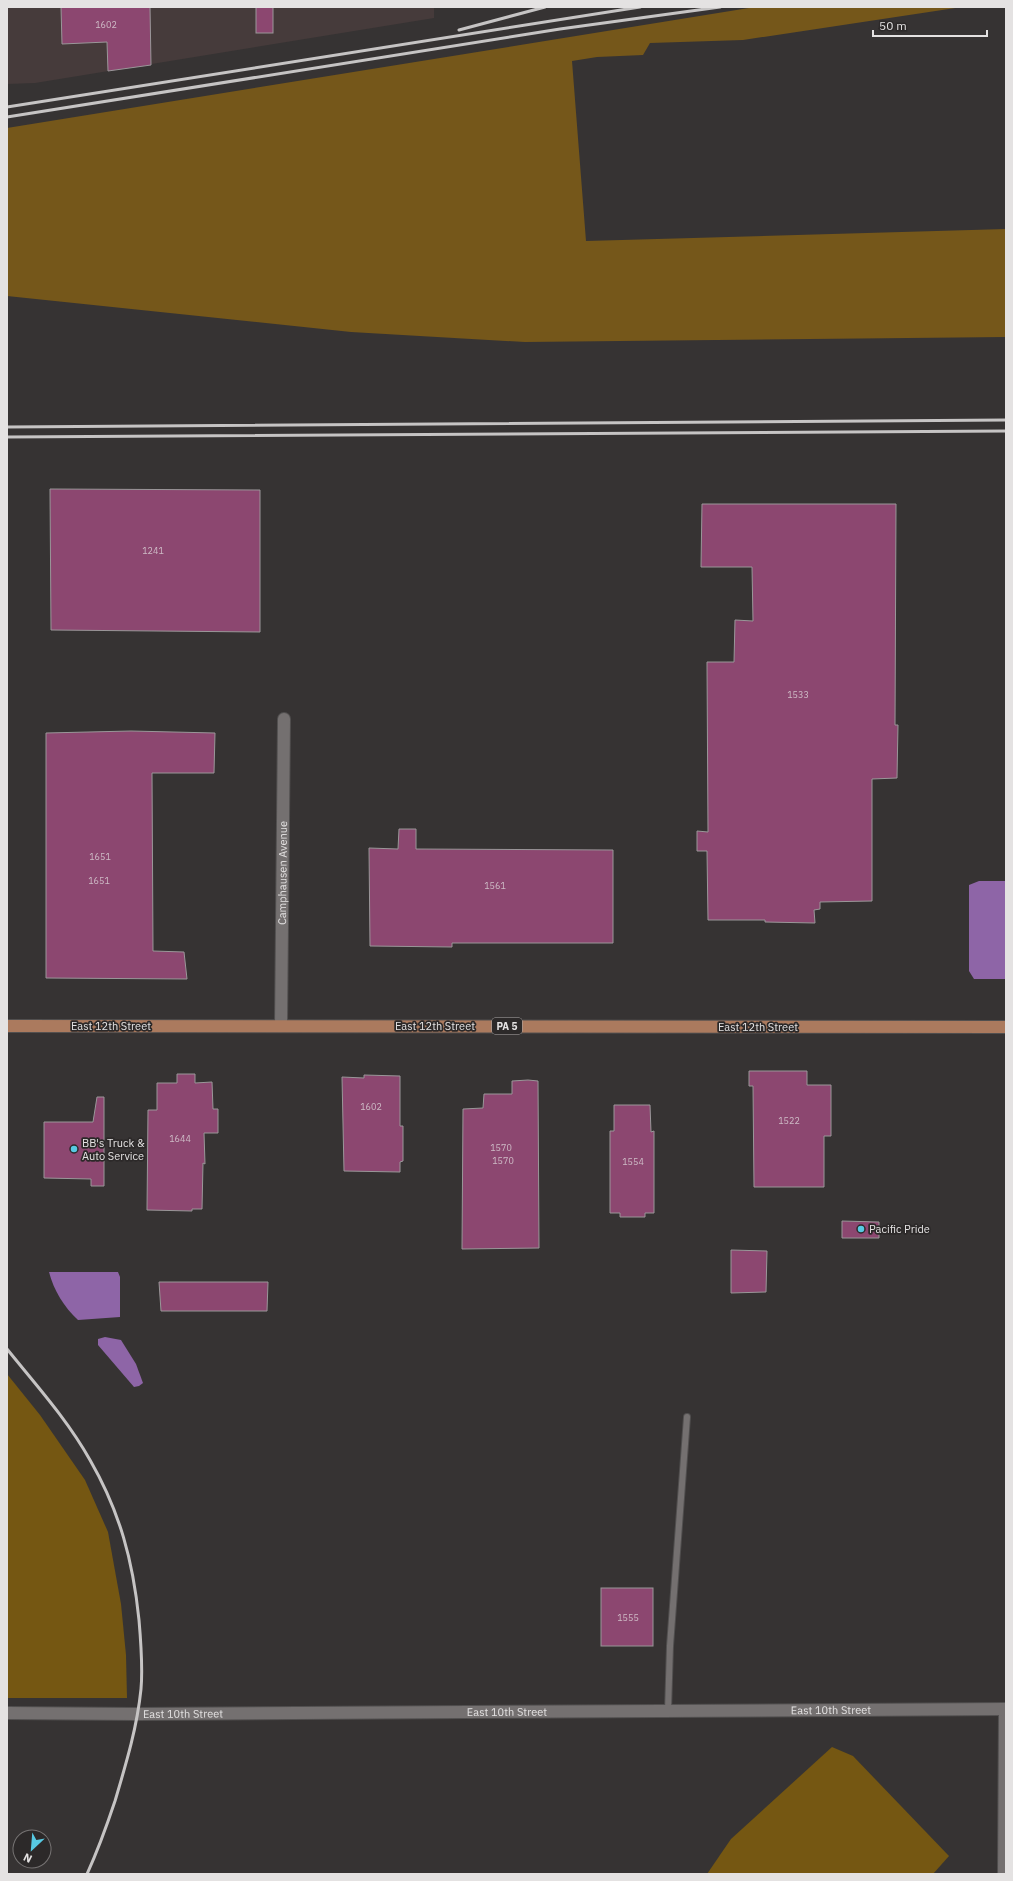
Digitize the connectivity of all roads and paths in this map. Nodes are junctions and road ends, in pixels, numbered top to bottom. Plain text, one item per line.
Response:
1 (284, 719) dead end
2 (7, 1026) edge
3 (281, 1026) junction
4 (1006, 1027) edge
5 (687, 1416) dead end
6 (1005, 1709) edge
7 (668, 1711) junction
8 (7, 1713) edge
9 (1004, 1874) edge

1 - 3 street, Camphausen Avenue
2 - 3 main road, East 12th Street / PA 5
3 - 4 main road, East 12th Street / PA 5
5 - 7 lane
6 - 7 street, East 10th Street
6 - 9 street
7 - 8 street, East 10th Street

